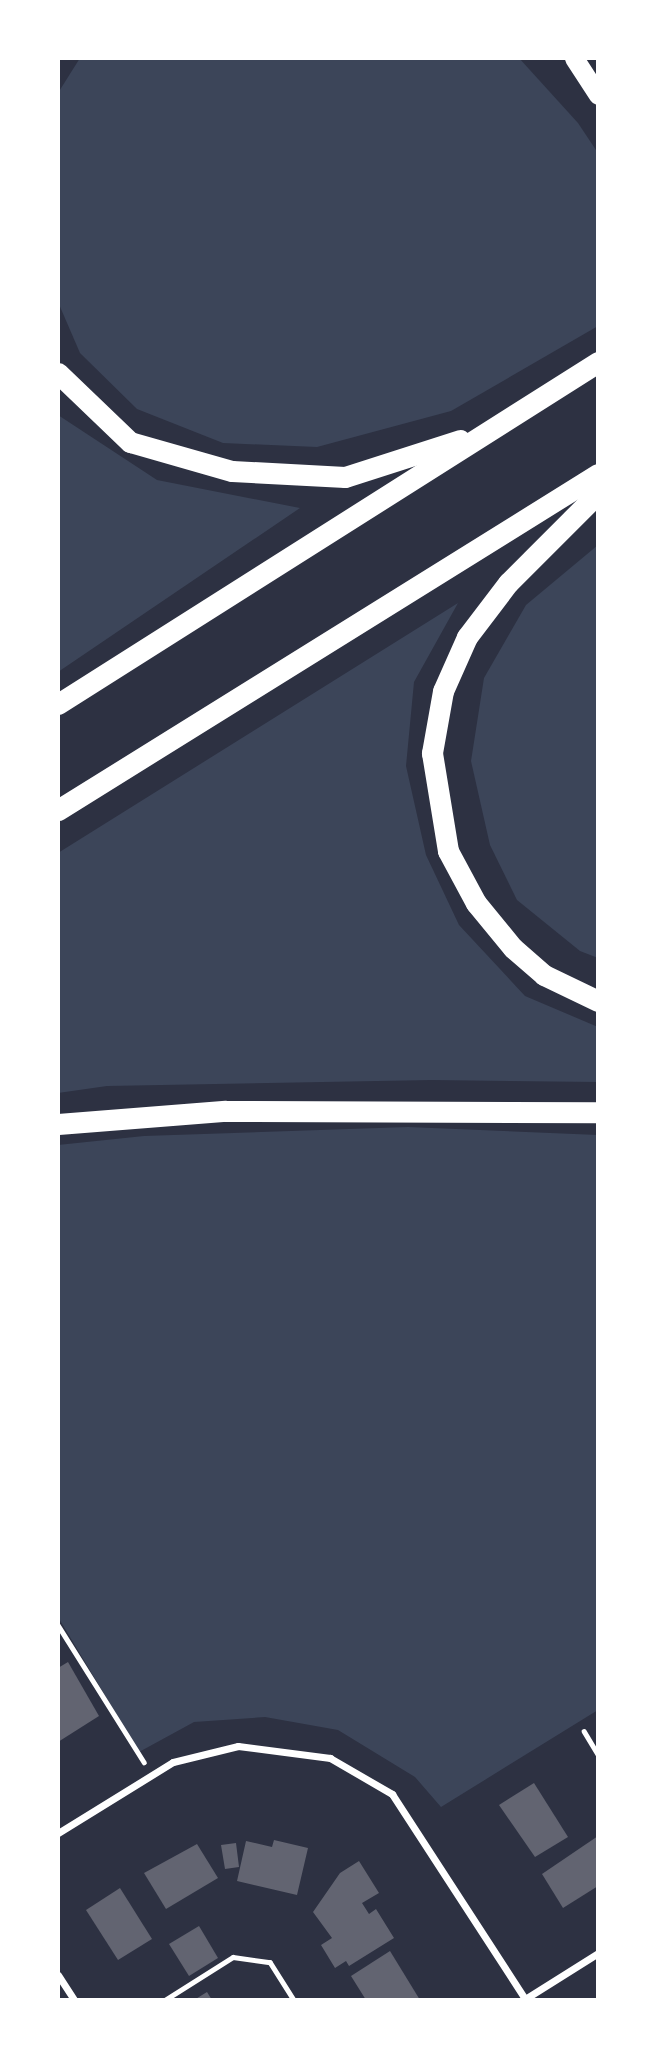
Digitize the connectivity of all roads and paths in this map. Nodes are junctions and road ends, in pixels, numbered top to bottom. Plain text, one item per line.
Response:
1 (574, 58) edge
2 (598, 95) edge
3 (598, 362) edge
4 (58, 373) edge
5 (488, 431) junction
6 (598, 474) edge
7 (598, 493) edge
8 (58, 704) edge
9 (58, 810) edge
10 (598, 1001) edge
11 (598, 1112) edge
12 (58, 1124) edge
13 (58, 1625) edge
14 (584, 1731) dead end
15 (598, 1754) edge
16 (152, 1774) junction
17 (58, 1833) edge
18 (598, 1953) edge
19 (58, 1975) edge
20 (74, 2000) edge
21 (165, 2000) edge
22 (294, 2000) edge
23 (525, 2000) edge

1 - 2 highway
3 - 5 highway
4 - 5 highway
5 - 8 highway
6 - 9 highway
7 - 10 highway
11 - 12 highway
13 - 16 path
14 - 15 path
16 - 17 street
16 - 23 street
18 - 23 street
19 - 20 street
21 - 22 path

